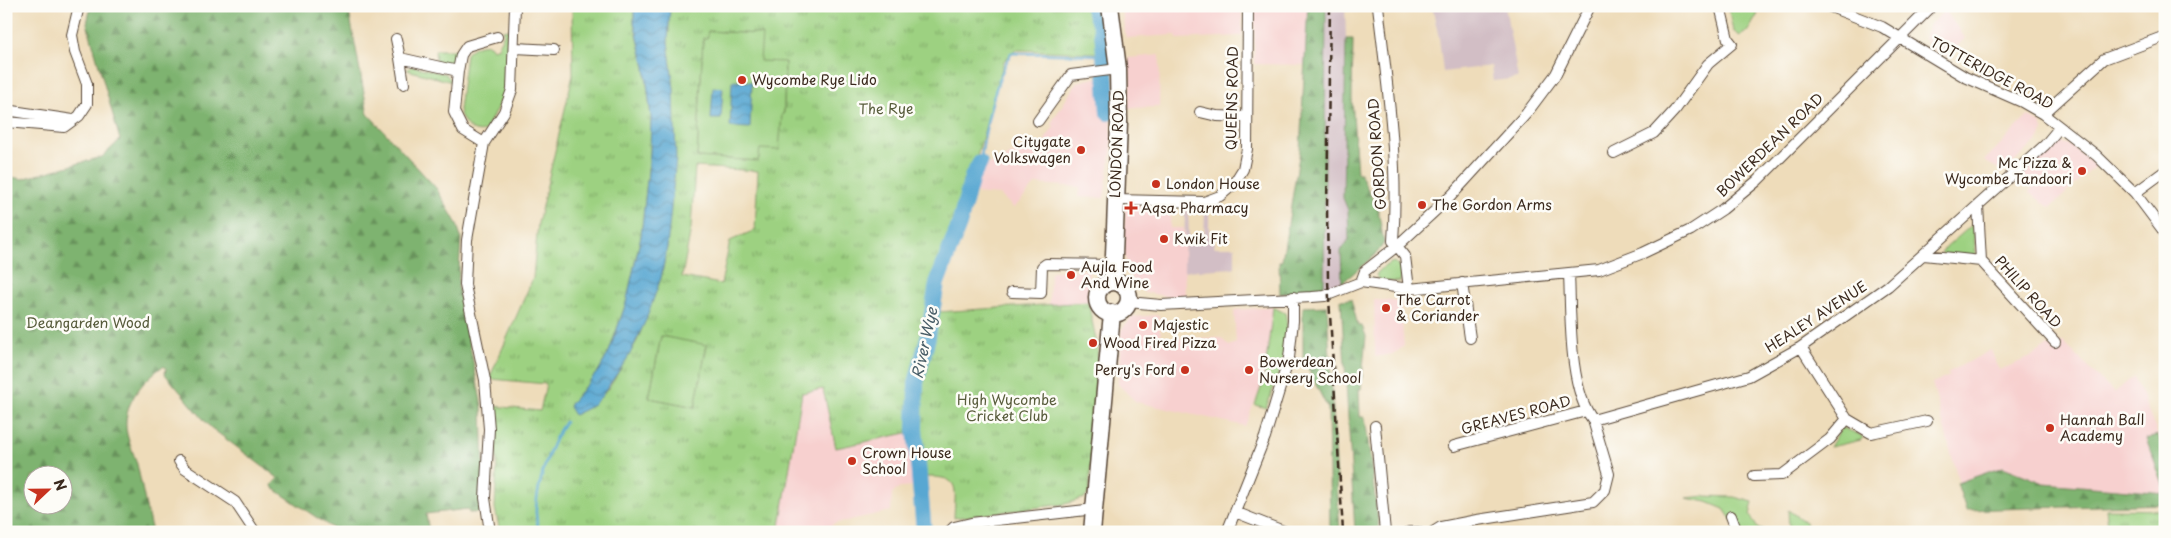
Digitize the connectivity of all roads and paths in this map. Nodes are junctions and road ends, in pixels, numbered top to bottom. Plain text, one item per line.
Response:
1 (79, 6) edge
2 (515, 6) edge
3 (1110, 6) edge
4 (1248, 6) edge
5 (1378, 6) edge
6 (1590, 6) edge
7 (1720, 6) edge
8 (1828, 6) edge
9 (1932, 6) edge
10 (2165, 36) edge
11 (497, 37) dead end
12 (1900, 37) junction
13 (396, 39) dead end
14 (515, 48) junction
15 (554, 50) dead end
16 (400, 58) junction
17 (1118, 69) junction
18 (458, 71) junction
19 (404, 84) dead end
20 (6, 110) edge
21 (1200, 112) dead end
22 (2043, 114) junction
23 (1246, 117) junction
24 (74, 120) junction
25 (1038, 121) dead end
26 (6, 122) edge
27 (2060, 127) junction
28 (484, 143) junction
29 (1614, 153) dead end
30 (2165, 171) edge
31 (2135, 193) junction
32 (1115, 200) junction
33 (1978, 205) junction
34 (2165, 233) edge
35 (1397, 246) junction
36 (1924, 255) junction
37 (1981, 261) junction
38 (1569, 273) junction
39 (1113, 274) junction
40 (1361, 282) junction
41 (1462, 283) junction
42 (1409, 289) junction
43 (1012, 292) dead end
44 (1293, 297) junction
45 (1128, 302) junction
46 (1112, 313) junction
47 (1470, 338) dead end
48 (2055, 342) dead end
49 (1801, 347) junction
50 (1586, 411) junction
51 (1847, 419) junction
52 (1593, 420) junction
53 (1927, 421) dead end
54 (1374, 426) dead end
55 (1454, 446) dead end
56 (179, 461) dead end
57 (1754, 476) dead end
58 (1095, 508) junction
59 (1235, 512) junction
60 (1731, 516) dead end
61 (255, 532) edge
62 (490, 532) edge
63 (949, 532) edge
64 (1092, 532) edge
65 (1227, 532) edge
66 (1286, 532) edge
67 (1385, 532) edge
68 (1410, 532) edge
69 (1418, 532) edge
70 (1433, 532) edge
71 (1737, 532) edge

1 - 24 street
2 - 14 street
3 - 17 main road, LONDON ROAD
4 - 23 street, QUEENS ROAD
5 - 35 street, GORDON ROAD
6 - 35 street
7 - 29 street
8 - 12 street, TOTTERIDGE ROAD
9 - 12 street, BOWERDEAN ROAD
10 - 22 street
11 - 18 street
12 - 22 street, TOTTERIDGE ROAD
12 - 38 street, BOWERDEAN ROAD
13 - 16 street
14 - 15 street
14 - 28 street
16 - 18 street
16 - 19 street
17 - 25 street
17 - 32 main road, LONDON ROAD
18 - 28 street
20 - 24 street
21 - 23 street
22 - 27 street, TOTTERIDGE ROAD
23 - 32 street, QUEENS ROAD
24 - 26 street
27 - 31 street, TOTTERIDGE ROAD
27 - 33 street, HEALEY AVENUE
28 - 62 street
30 - 31 street
31 - 34 street, TOTTERIDGE ROAD
32 - 39 main road, LONDON ROAD
33 - 36 street, HEALEY AVENUE
33 - 37 street, PHILIP ROAD
35 - 40 street
35 - 42 street
36 - 37 street, PHILIP ROAD
36 - 49 street, HEALEY AVENUE
37 - 48 street, PHILIP ROAD
38 - 41 street, BOWERDEAN ROAD
38 - 50 street
39 - 43 street
39 - 45 main road
39 - 46 main road
40 - 42 street
40 - 44 street
41 - 42 street, BOWERDEAN ROAD
41 - 47 street
44 - 45 street
44 - 59 street
45 - 46 main road
46 - 58 main road
49 - 51 street
49 - 52 street, HEALEY AVENUE
50 - 52 street
50 - 55 street, GREAVES ROAD
51 - 53 street
51 - 57 street
52 - 70 street
54 - 67 street
56 - 61 street
58 - 63 street
58 - 64 main road
59 - 65 street
59 - 66 street
60 - 71 street
68 - 69 street

